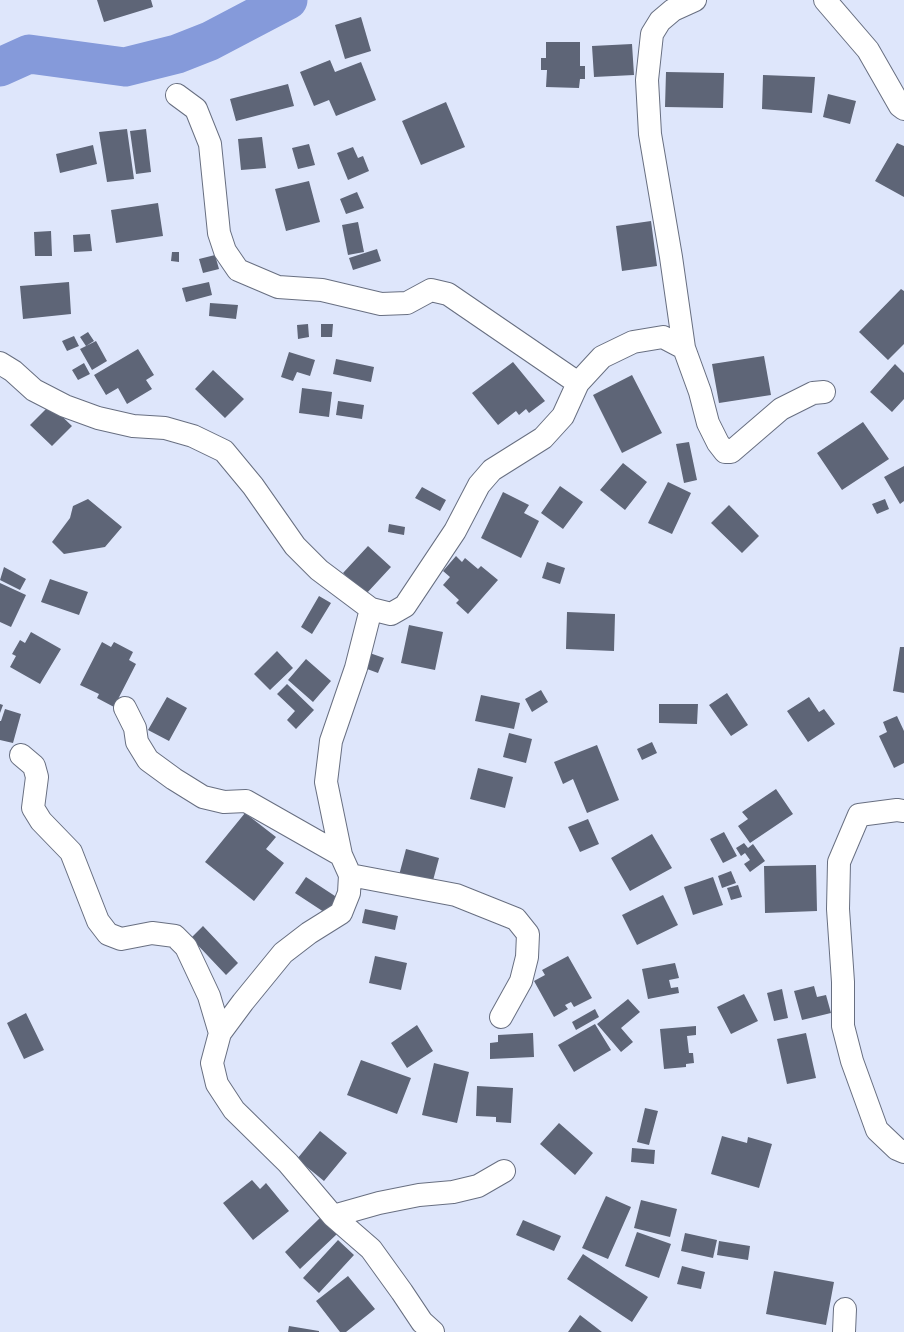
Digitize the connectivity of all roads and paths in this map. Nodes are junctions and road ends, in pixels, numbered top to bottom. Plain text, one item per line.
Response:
1 (694, 0) edge
2 (825, 0) edge
3 (177, 95) dead end
4 (904, 109) edge
5 (684, 348) junction
6 (0, 363) edge
7 (578, 383) junction
8 (824, 392) dead end
9 (371, 608) junction
10 (125, 708) dead end
11 (21, 755) dead end
12 (904, 811) edge
13 (341, 854) junction
14 (350, 875) junction
15 (501, 1017) dead end
16 (220, 1033) junction
17 (904, 1152) edge
18 (504, 1171) dead end
19 (334, 1216) junction
20 (846, 1309) dead end
21 (433, 1332) edge
22 (844, 1332) edge

1 - 5 street
2 - 4 street
3 - 7 street
5 - 7 street
5 - 8 street
6 - 9 street
7 - 9 street
9 - 13 street
10 - 13 street
11 - 16 street
12 - 17 street
13 - 14 street
14 - 15 street
14 - 16 street
16 - 19 street
18 - 19 street
19 - 21 street
20 - 22 street

